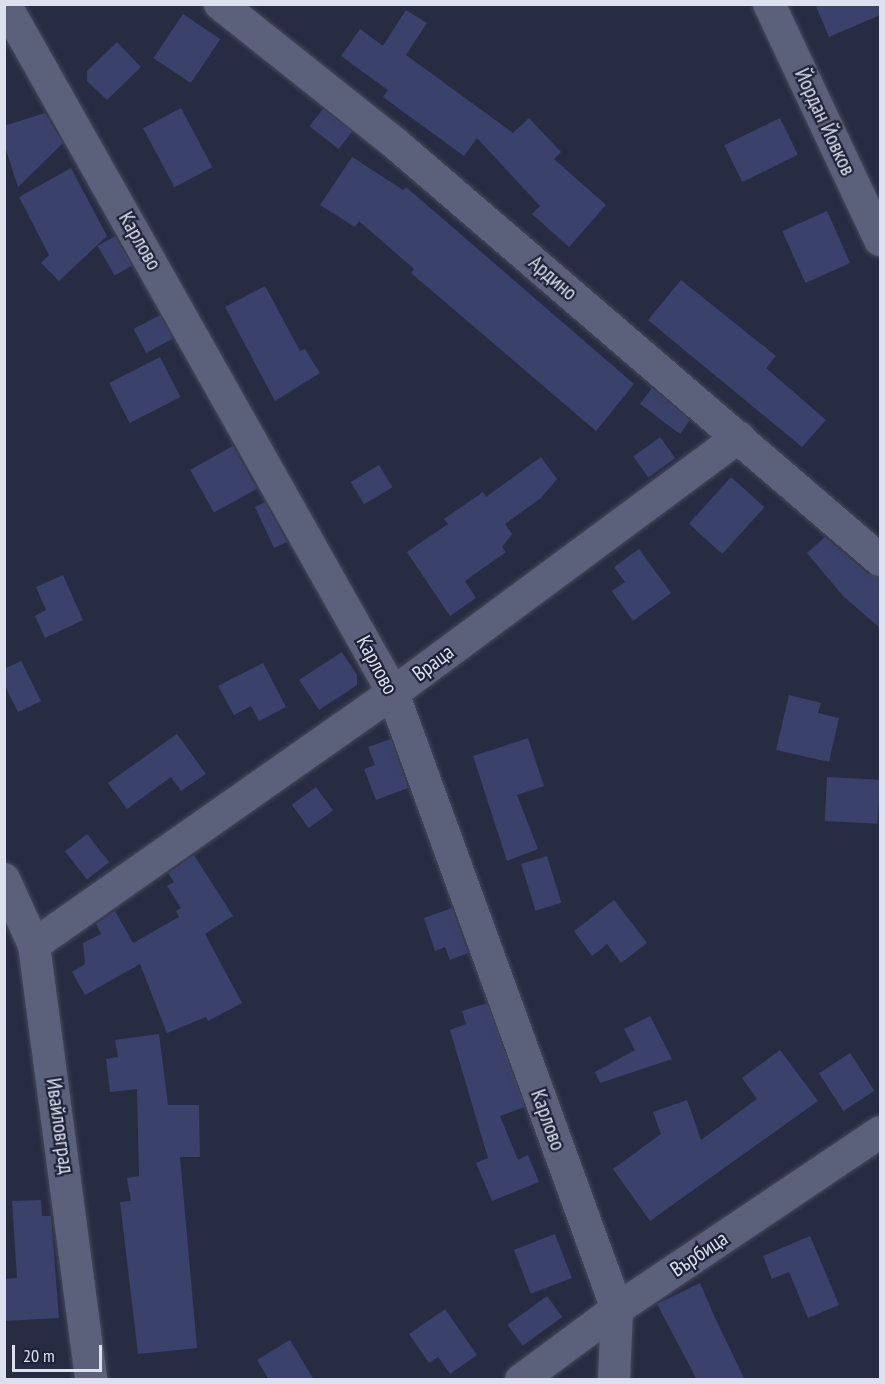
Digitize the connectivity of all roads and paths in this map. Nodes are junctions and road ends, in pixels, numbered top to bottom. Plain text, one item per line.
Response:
1 (5, 4) edge
2 (220, 4) edge
3 (769, 4) edge
4 (880, 240) edge
5 (739, 437) junction
6 (880, 560) edge
7 (393, 693) junction
8 (4, 879) edge
9 (34, 945) junction
10 (880, 1132) edge
11 (617, 1309) junction
12 (91, 1380) edge
13 (521, 1380) edge
14 (614, 1380) edge

1 - 7 street, Карлово
2 - 5 street, Ардино
3 - 4 street, Йордан Йовков
5 - 6 street, Ардино
5 - 7 street, Враца
7 - 9 street, Враца
7 - 11 street, Карлово
8 - 9 street, Ивайловград
9 - 12 street, Ивайловград
10 - 11 street, Върбица
11 - 13 street, Върбица
11 - 14 street, Карлово

